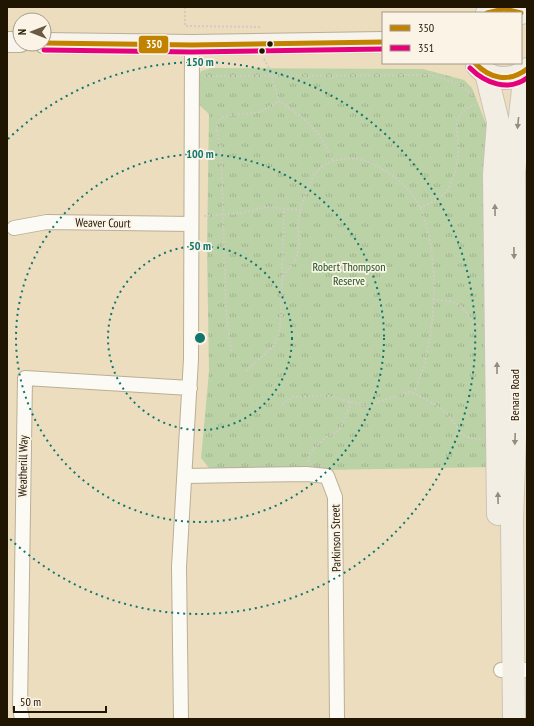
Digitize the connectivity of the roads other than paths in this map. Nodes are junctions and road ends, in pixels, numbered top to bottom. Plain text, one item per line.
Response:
1 (490, 12) edge
2 (518, 12) edge
3 (382, 42) edge
4 (52, 43) edge
5 (192, 45) junction
6 (480, 68) edge
7 (526, 70) edge
8 (191, 224) junction
9 (14, 228) dead end
10 (190, 388) junction
11 (186, 476) junction
12 (514, 670) edge
13 (22, 719) edge
14 (181, 719) edge
15 (337, 719) edge
16 (501, 719) edge
17 (514, 719) edge

1 - 2 main road
3 - 5 main road
4 - 5 main road
5 - 8 street
6 - 7 main road
12 -> 6 main road, Benara Road
7 -> 12 main road, Benara Road
8 - 9 street, Weaver Court
8 - 10 street
10 - 11 street
10 - 13 street, Weatherill Way
11 - 14 street
11 - 15 street, Parkinson Street
12 - 16 main road, Benara Road
12 - 17 main road, Benara Road

